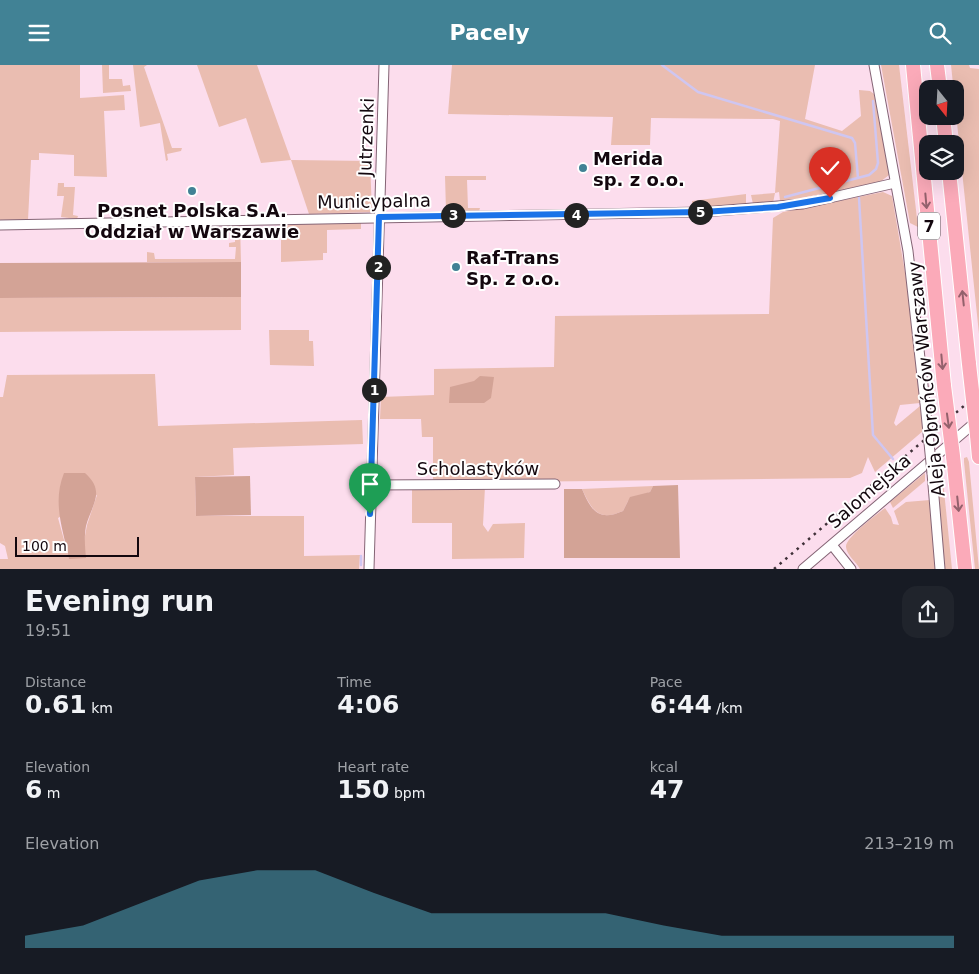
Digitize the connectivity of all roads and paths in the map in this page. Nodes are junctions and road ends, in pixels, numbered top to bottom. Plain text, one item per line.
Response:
1 (384, 65) edge
2 (874, 65) edge
3 (913, 65) edge
4 (937, 65) edge
5 (939, 80) edge
6 (950, 180) edge
7 (895, 183) junction
8 (379, 217) junction
9 (0, 225) edge
10 (979, 419) edge
11 (979, 457) edge
12 (555, 484) dead end
13 (371, 485) junction
14 (832, 545) junction
15 (369, 569) edge
16 (803, 569) edge
17 (851, 569) edge
18 (940, 569) edge
19 (965, 569) edge

1 - 8 street, Jutrzenki
2 - 7 street
3 -> 19 main road, Aleja Obrońców Warszawy / 7, bridge
4 - 5 main road
11 -> 6 main road, 7, bridge
7 - 8 street, Municypalna
7 - 18 street, bridge
8 - 9 street, Municypalna
8 - 13 street, Jutrzenki
10 - 14 street, Salomejska
12 - 13 street, Scholastyków
13 - 15 street, Jutrzenki
14 - 16 street, Salomejska
14 - 17 street

